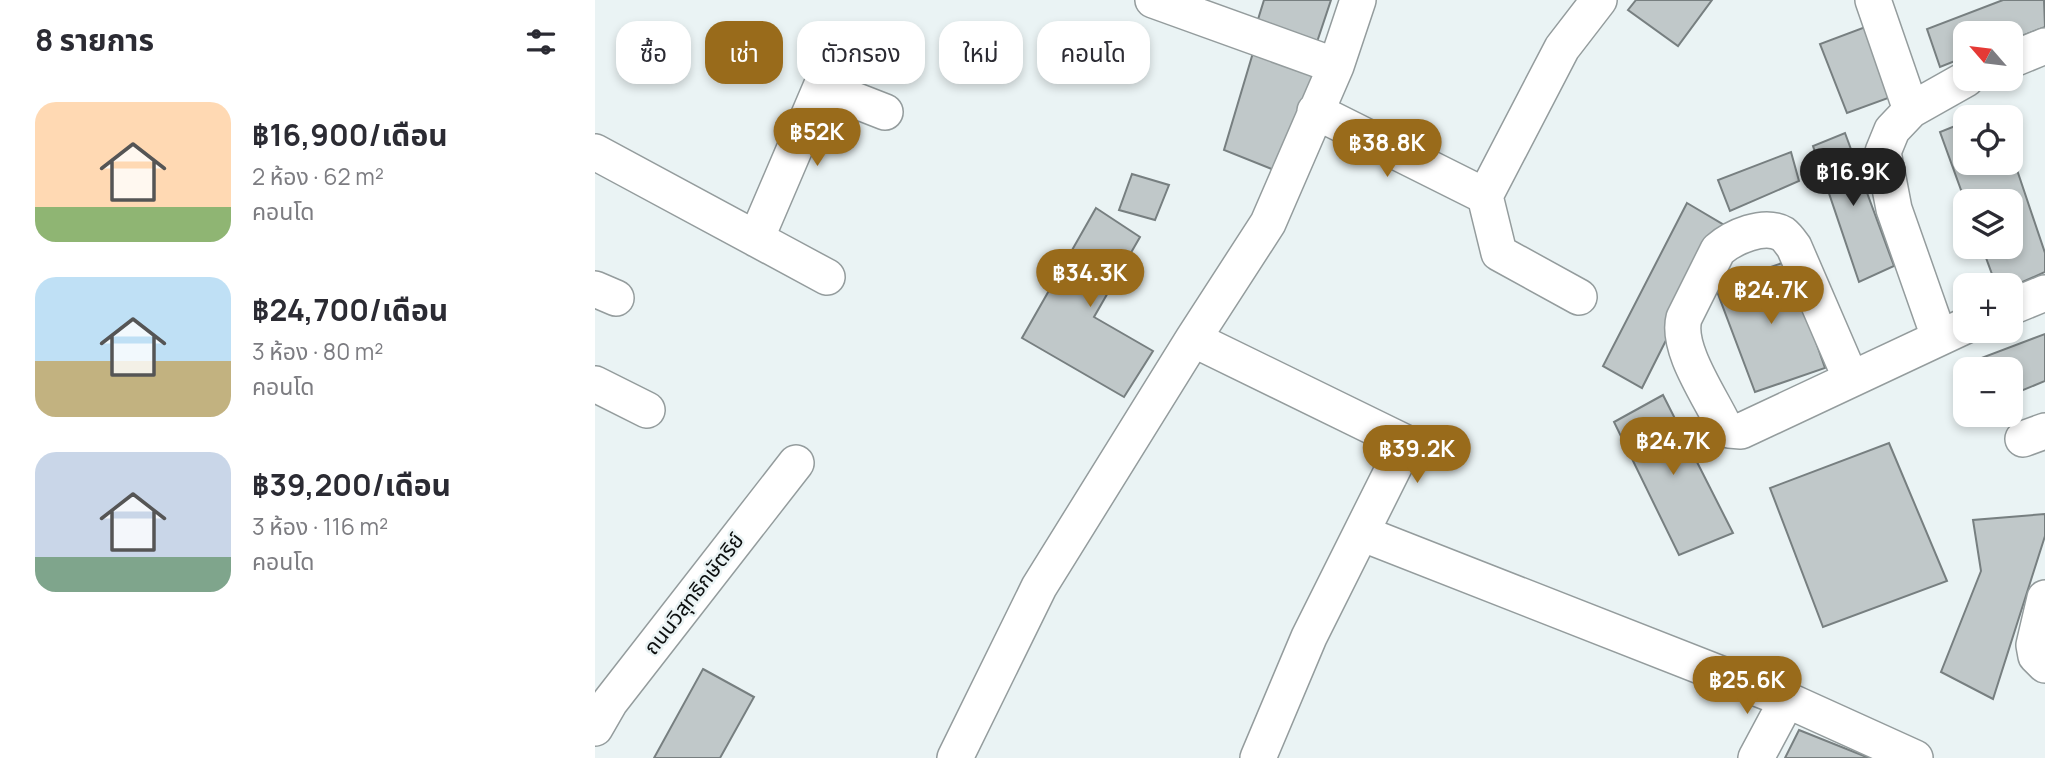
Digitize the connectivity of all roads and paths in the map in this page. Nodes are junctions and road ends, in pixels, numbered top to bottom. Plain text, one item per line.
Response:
1 (1153, 0) edge
2 (1358, 0) edge
3 (1599, 0) edge
4 (1873, 0) edge
5 (2045, 46) edge
6 (2023, 55) edge
7 (1336, 65) junction
8 (1953, 86) edge
9 (1911, 110) junction
10 (1315, 111) junction
11 (885, 112) dead end
12 (595, 152) edge
13 (1485, 196) junction
14 (756, 239) junction
15 (827, 277) dead end
16 (2045, 293) edge
17 (1579, 297) dead end
18 (2023, 302) edge
19 (1952, 332) edge
20 (1193, 339) junction
21 (1851, 379) junction
22 (595, 384) edge
23 (647, 410) dead end
24 (796, 463) dead end
25 (1361, 533) junction
26 (2045, 598) edge
27 (2045, 666) edge
28 (1787, 700) junction
29 (595, 728) edge
30 (955, 758) edge
31 (1258, 758) edge
32 (1756, 758) edge
33 (1915, 758) edge

1 - 7 street
2 - 7 street
3 - 13 street
4 - 9 street
5 - 6 street
7 - 10 street
8 - 9 street
9 - 19 street
10 - 13 street
10 - 20 street
11 - 14 street
12 - 14 street
13 - 17 street
14 - 15 street
16 - 18 street
19 - 21 street
20 - 25 street
20 - 30 street
21 - 21 street
22 - 23 street
24 - 29 street, ถนนวิสุทธิกษัตริย์
25 - 28 street
25 - 31 street
26 - 27 street
28 - 32 street
28 - 33 street

